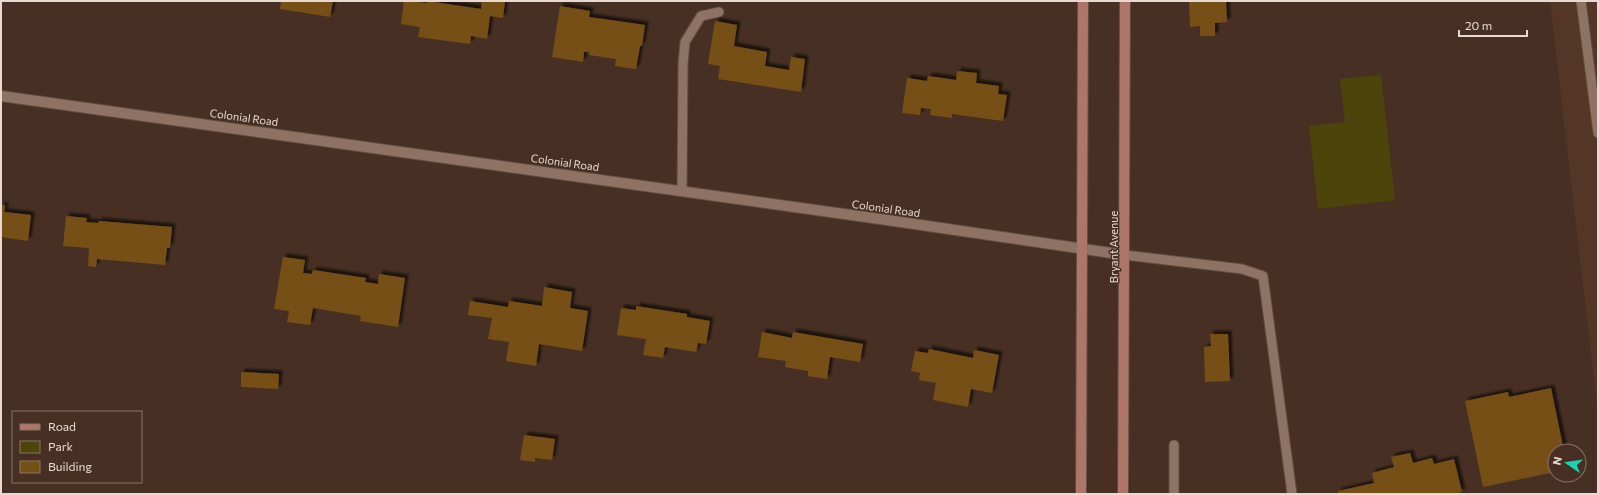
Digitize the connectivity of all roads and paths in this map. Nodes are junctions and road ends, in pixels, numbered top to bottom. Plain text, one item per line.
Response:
1 (1083, 1) edge
2 (1126, 1) edge
3 (1581, 1) edge
4 (719, 12) dead end
5 (1, 96) edge
6 (1598, 133) edge
7 (682, 191) junction
8 (1082, 248) junction
9 (1125, 255) junction
10 (1174, 445) dead end
11 (1082, 494) edge
12 (1123, 494) edge
13 (1174, 494) edge
14 (1292, 494) edge

1 - 8 main road
2 - 9 main road, Bryant Avenue
3 - 6 lane
4 - 7 lane
5 - 7 street, Colonial Road
7 - 8 street, Colonial Road
8 - 9 street, Colonial Road
8 - 11 main road
9 - 12 main road, Bryant Avenue
9 - 14 lane
10 - 13 lane

